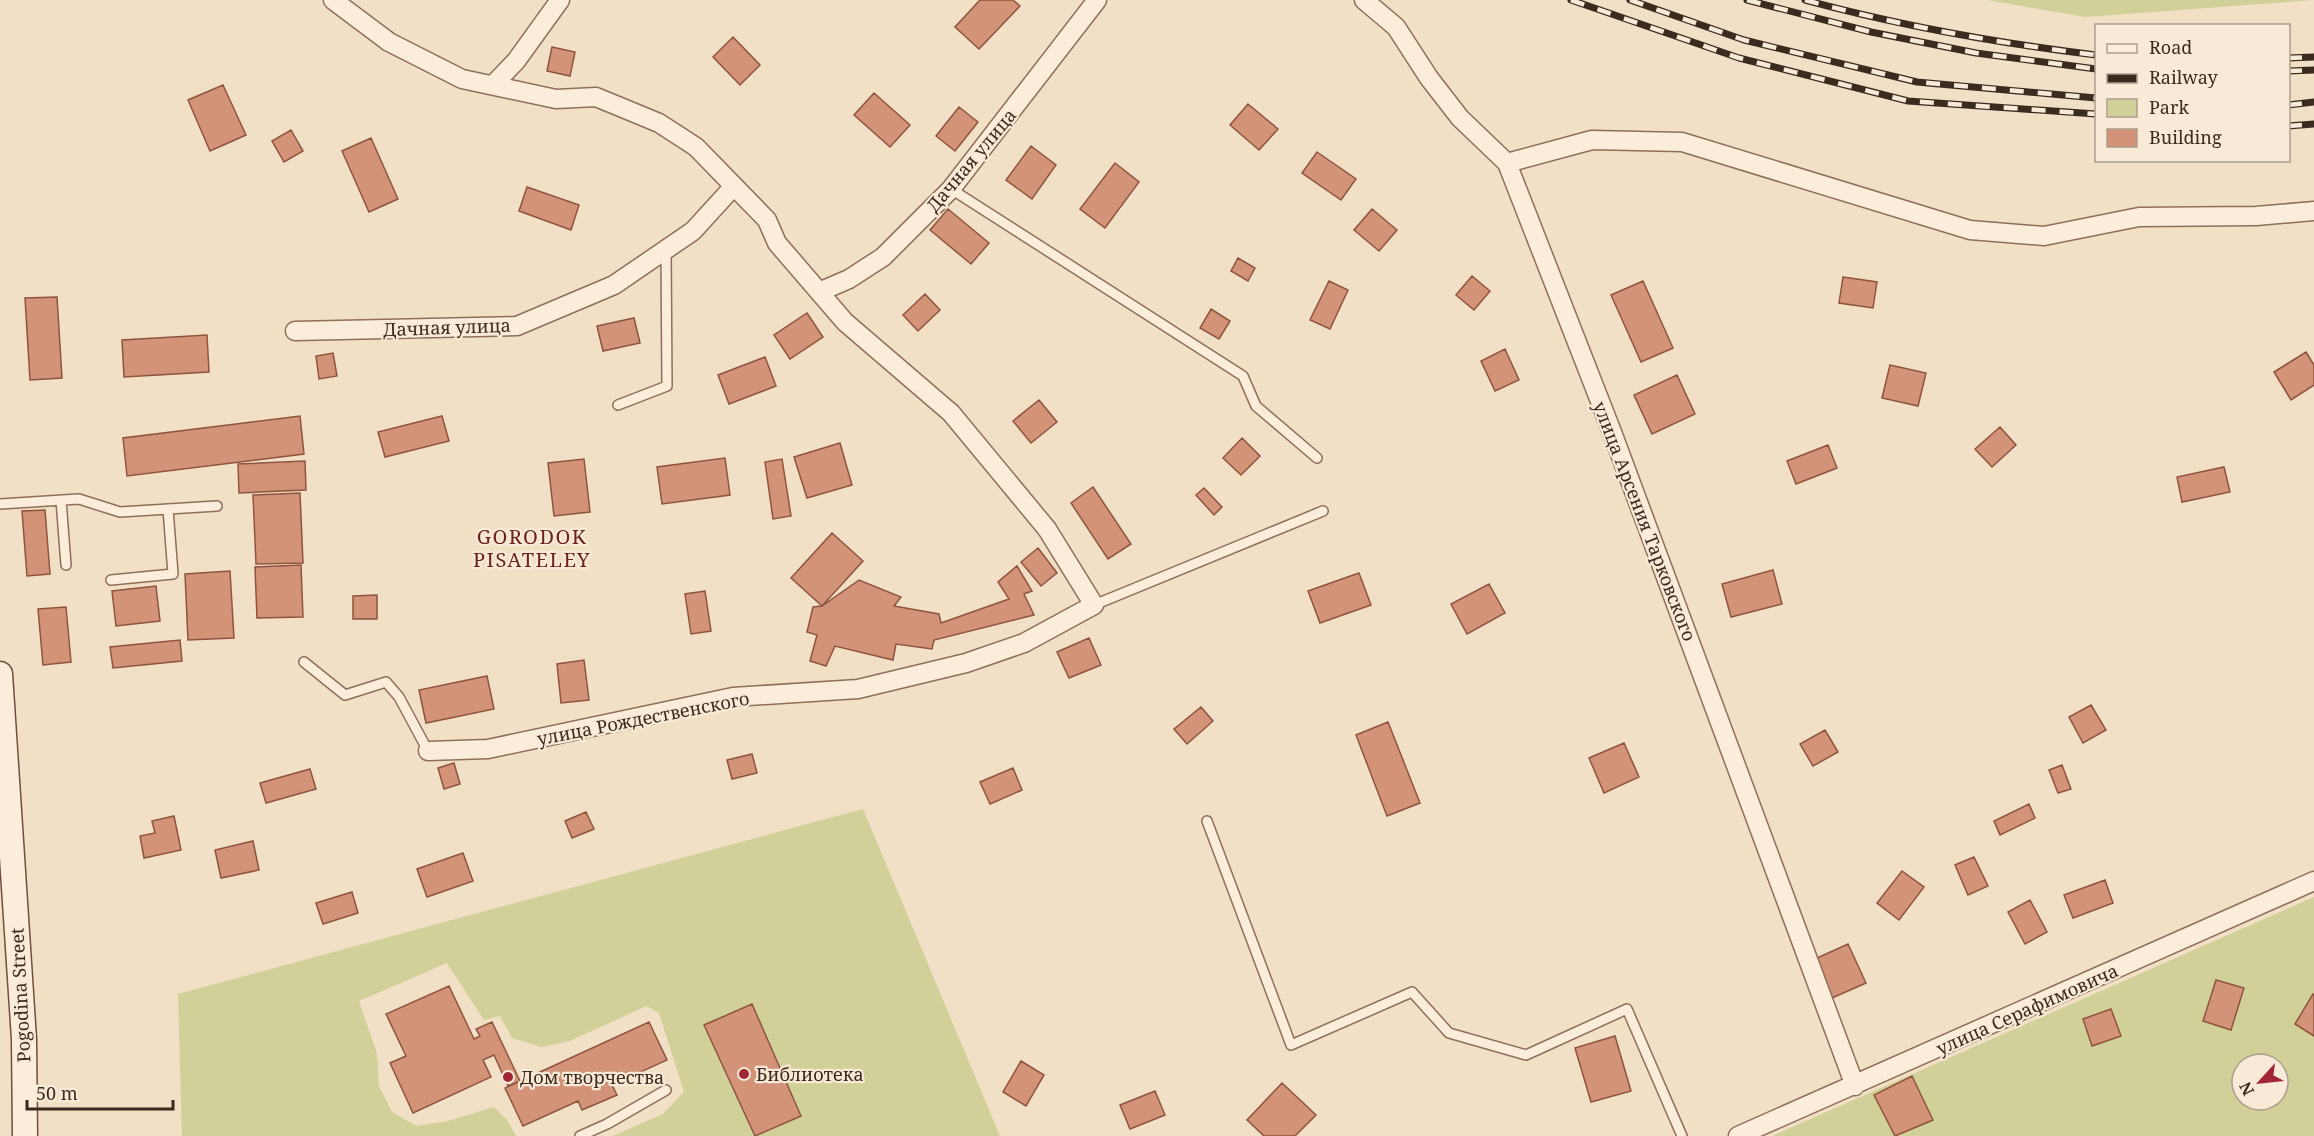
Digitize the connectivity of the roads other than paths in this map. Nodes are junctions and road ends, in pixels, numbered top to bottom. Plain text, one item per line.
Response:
1 (333, 0) edge
2 (560, 0) edge
3 (1097, 0) edge
4 (1364, 0) edge
5 (493, 85) junction
6 (1508, 163) junction
7 (734, 186) junction
8 (951, 189) junction
9 (2314, 211) edge
10 (666, 249) junction
11 (819, 292) junction
12 (295, 331) dead end
13 (618, 405) dead end
14 (1317, 458) dead end
15 (61, 500) junction
16 (0, 504) edge
17 (217, 506) dead end
18 (168, 509) junction
19 (1323, 512) dead end
20 (66, 565) dead end
21 (111, 580) dead end
22 (1094, 605) junction
23 (304, 662) dead end
24 (0, 674) edge
25 (428, 752) joint
26 (1207, 821) dead end
27 (2314, 881) edge
28 (1855, 1086) junction
29 (666, 1090) dead end
30 (25, 1136) edge
31 (580, 1136) edge
32 (1682, 1136) edge
33 (1738, 1136) edge

1 - 5 street
2 - 5 street
3 - 8 street, Дачная улица
4 - 6 street, улица Арсения Тарковского
5 - 7 street
6 - 9 street
6 - 28 street, улица Арсения Тарковского
7 - 10 street, Дачная улица
7 - 11 street
8 - 11 street, Дачная улица
8 - 14 lane
10 - 12 street, Дачная улица
10 - 13 lane
11 - 22 street
15 - 16 lane
15 - 18 lane
15 - 20 lane
17 - 18 lane
18 - 21 lane
19 - 22 lane
22 - 25 street, улица Рождественского
23 - 25 lane
24 - 30 main road, Pogodina Street
26 - 32 lane
27 - 28 street, улица Серафимовича
28 - 33 street, улица Серафимовича
29 - 31 lane

